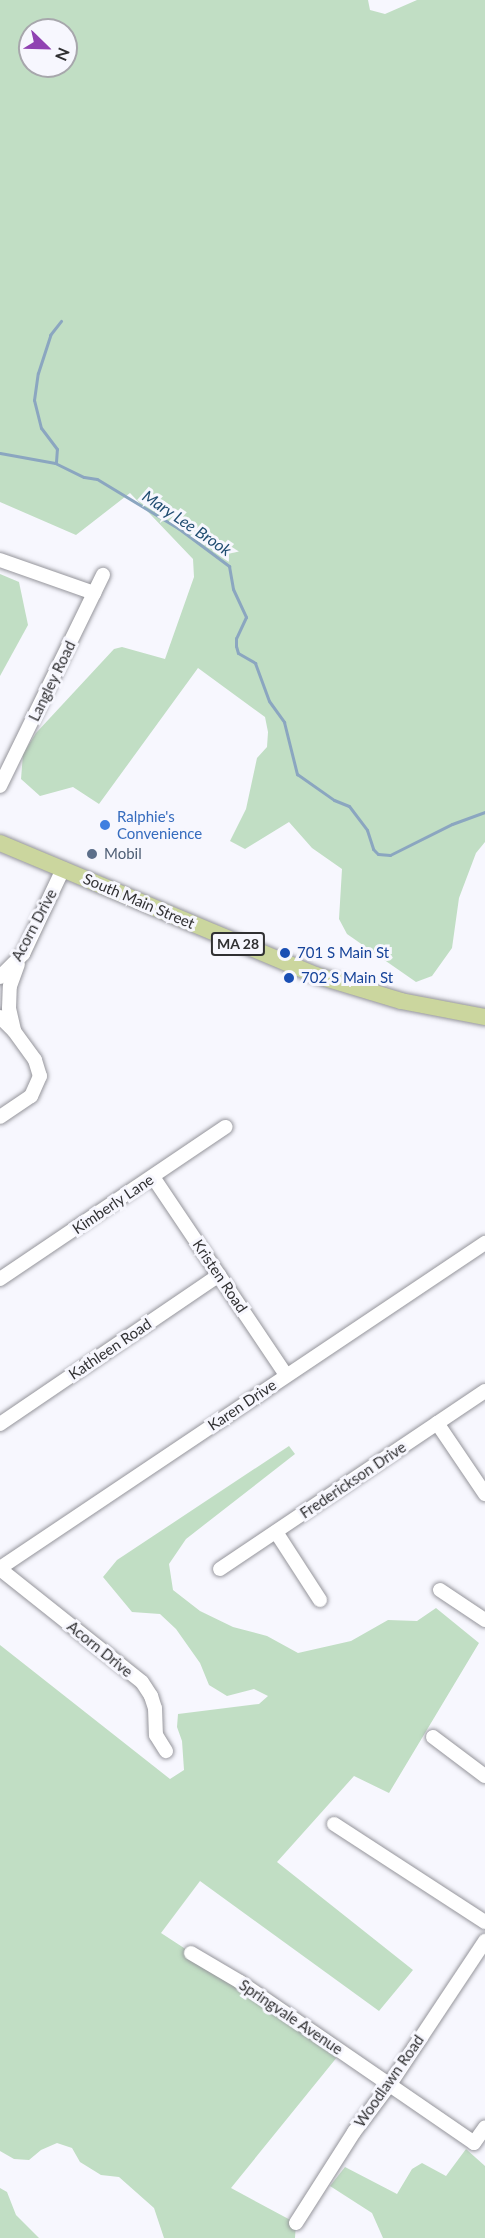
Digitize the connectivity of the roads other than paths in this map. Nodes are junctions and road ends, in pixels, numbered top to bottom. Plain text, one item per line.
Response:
1 (0, 560) edge
2 (103, 575) dead end
3 (94, 593) junction
4 (0, 786) edge
5 (0, 843) edge
6 (63, 868) junction
7 (23, 954) junction
8 (0, 977) edge
9 (0, 1017) edge
10 (485, 1017) edge
11 (14, 1031) junction
12 (0, 1117) edge
13 (225, 1127) dead end
14 (153, 1177) junction
15 (485, 1243) edge
16 (219, 1275) junction
17 (0, 1279) edge
18 (286, 1375) junction
19 (485, 1391) edge
20 (437, 1423) junction
21 (0, 1424) edge
22 (485, 1494) edge
23 (276, 1532) junction
24 (0, 1568) edge
25 (220, 1569) dead end
26 (440, 1590) dead end
27 (320, 1600) dead end
28 (485, 1620) edge
29 (433, 1737) dead end
30 (165, 1751) dead end
31 (485, 1776) edge
32 (334, 1824) dead end
33 (485, 1922) edge
34 (485, 1941) edge
35 (191, 1953) dead end
36 (390, 2084) junction
37 (485, 2127) edge
38 (296, 2223) dead end

1 - 3 street
2 - 3 street, Langley Road
3 - 4 street, Langley Road
5 - 6 main road, South Main Street / MA 28
6 - 7 street, Acorn Drive
6 - 10 main road, South Main Street / MA 28
7 - 8 street, Acorn Drive
7 - 11 street
9 - 11 street
11 - 12 street
13 - 14 street, Kimberly Lane
14 - 16 street, Kristen Road
14 - 17 street, Kimberly Lane
15 - 18 street, Karen Drive
16 - 18 street, Kristen Road
16 - 21 street, Kathleen Road
18 - 24 street, Karen Drive
19 - 20 street, Frederickson Drive
20 - 22 street
20 - 23 street, Frederickson Drive
23 - 25 street, Frederickson Drive
23 - 27 street
24 - 30 street, Acorn Drive
26 - 28 street
29 - 31 street
32 - 33 street
34 - 36 street, Woodlawn Road
35 - 36 street, Springvale Avenue
36 - 37 street, Springvale Avenue
36 - 38 street, Woodlawn Road

